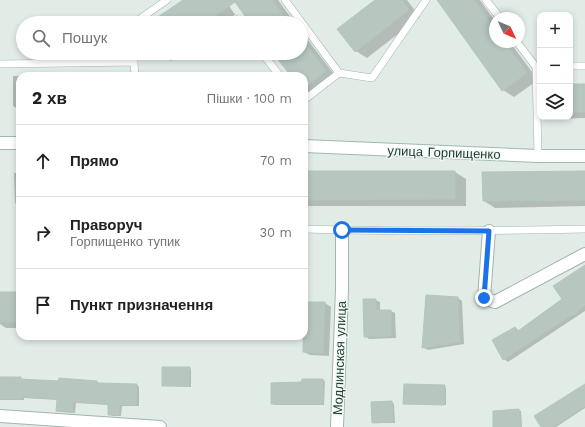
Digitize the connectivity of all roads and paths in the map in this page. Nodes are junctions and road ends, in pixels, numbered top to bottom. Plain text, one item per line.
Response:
1 (167, 0) edge
2 (285, 0) edge
3 (426, 0) edge
4 (486, 0) edge
5 (495, 12) edge
6 (144, 16) edge
7 (297, 16) edge
8 (308, 31) edge
9 (522, 48) edge
10 (267, 60) edge
11 (134, 62) joint
12 (0, 64) edge
13 (537, 66) edge
14 (573, 66) edge
15 (585, 66) edge
16 (135, 72) edge
17 (277, 72) edge
18 (339, 73) junction
19 (538, 84) edge
20 (308, 97) edge
21 (0, 143) edge
22 (16, 143) edge
23 (308, 146) edge
24 (538, 156) junction
25 (585, 156) edge
26 (585, 228) edge
27 (308, 229) edge
28 (342, 230) junction
29 (489, 231) junction
30 (585, 254) edge
31 (0, 416) edge
32 (115, 425) edge
33 (160, 427) edge
34 (336, 427) edge

1 - 6 lane
2 - 7 lane
3 - 18 lane
4 - 5 lane
8 - 18 lane
9 - 13 lane
10 - 17 lane
11 - 12 lane
11 - 16 lane
14 - 15 lane
18 - 20 lane
19 - 24 lane
21 - 22 street
23 - 24 street, улица Горпищенко
24 - 25 street, улица Горпищенко
26 - 29 lane
27 - 28 lane
28 - 29 lane
28 - 34 street, Модлинская улица
29 - 30 street
31 - 32 street
32 - 33 street

